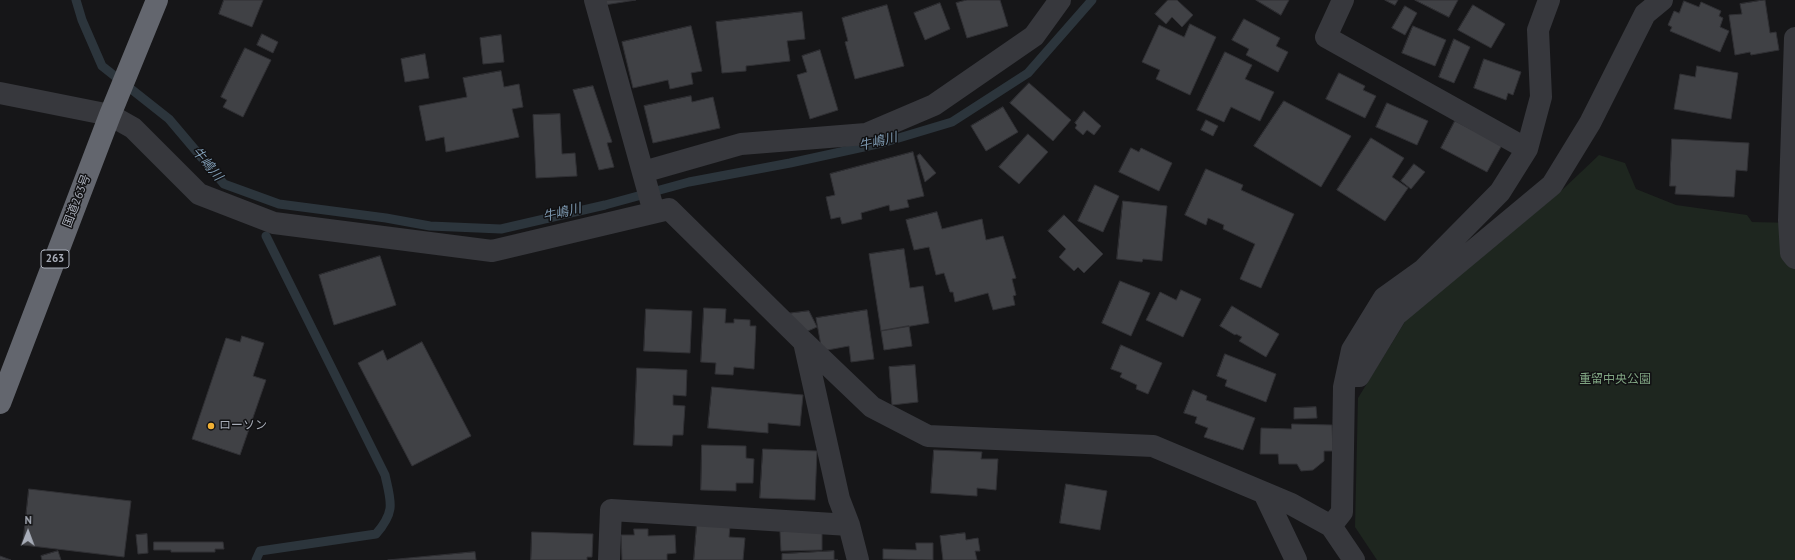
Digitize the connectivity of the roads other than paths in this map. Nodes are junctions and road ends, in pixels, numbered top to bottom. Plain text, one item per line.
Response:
1 (156, 0) edge
2 (595, 0) edge
3 (1060, 0) edge
4 (1343, 0) edge
5 (1662, 0) edge
6 (1544, 2) edge
7 (1795, 38) edge
8 (0, 93) edge
9 (110, 115) junction
10 (1528, 149) junction
11 (643, 172) junction
12 (654, 212) junction
13 (1795, 258) edge
14 (804, 342) junction
15 (1347, 375) junction
16 (0, 403) edge
17 (1264, 493) junction
18 (849, 525) junction
19 (1331, 526) junction
20 (609, 560) edge
21 (858, 560) edge
22 (1296, 560) edge
23 (1354, 560) edge

1 - 9 highway, 国道263号 / 263
2 - 11 street
3 - 11 street
4 - 10 street
5 - 15 street
6 - 10 street
7 - 13 street
8 - 9 street
9 - 12 street
9 - 16 highway, 国道263号 / 263
10 - 15 street
11 - 12 street
12 - 14 street
14 - 17 street
14 - 18 street
15 - 19 street
17 - 19 street
17 - 22 street
18 - 20 street
18 - 21 street
19 - 23 street

